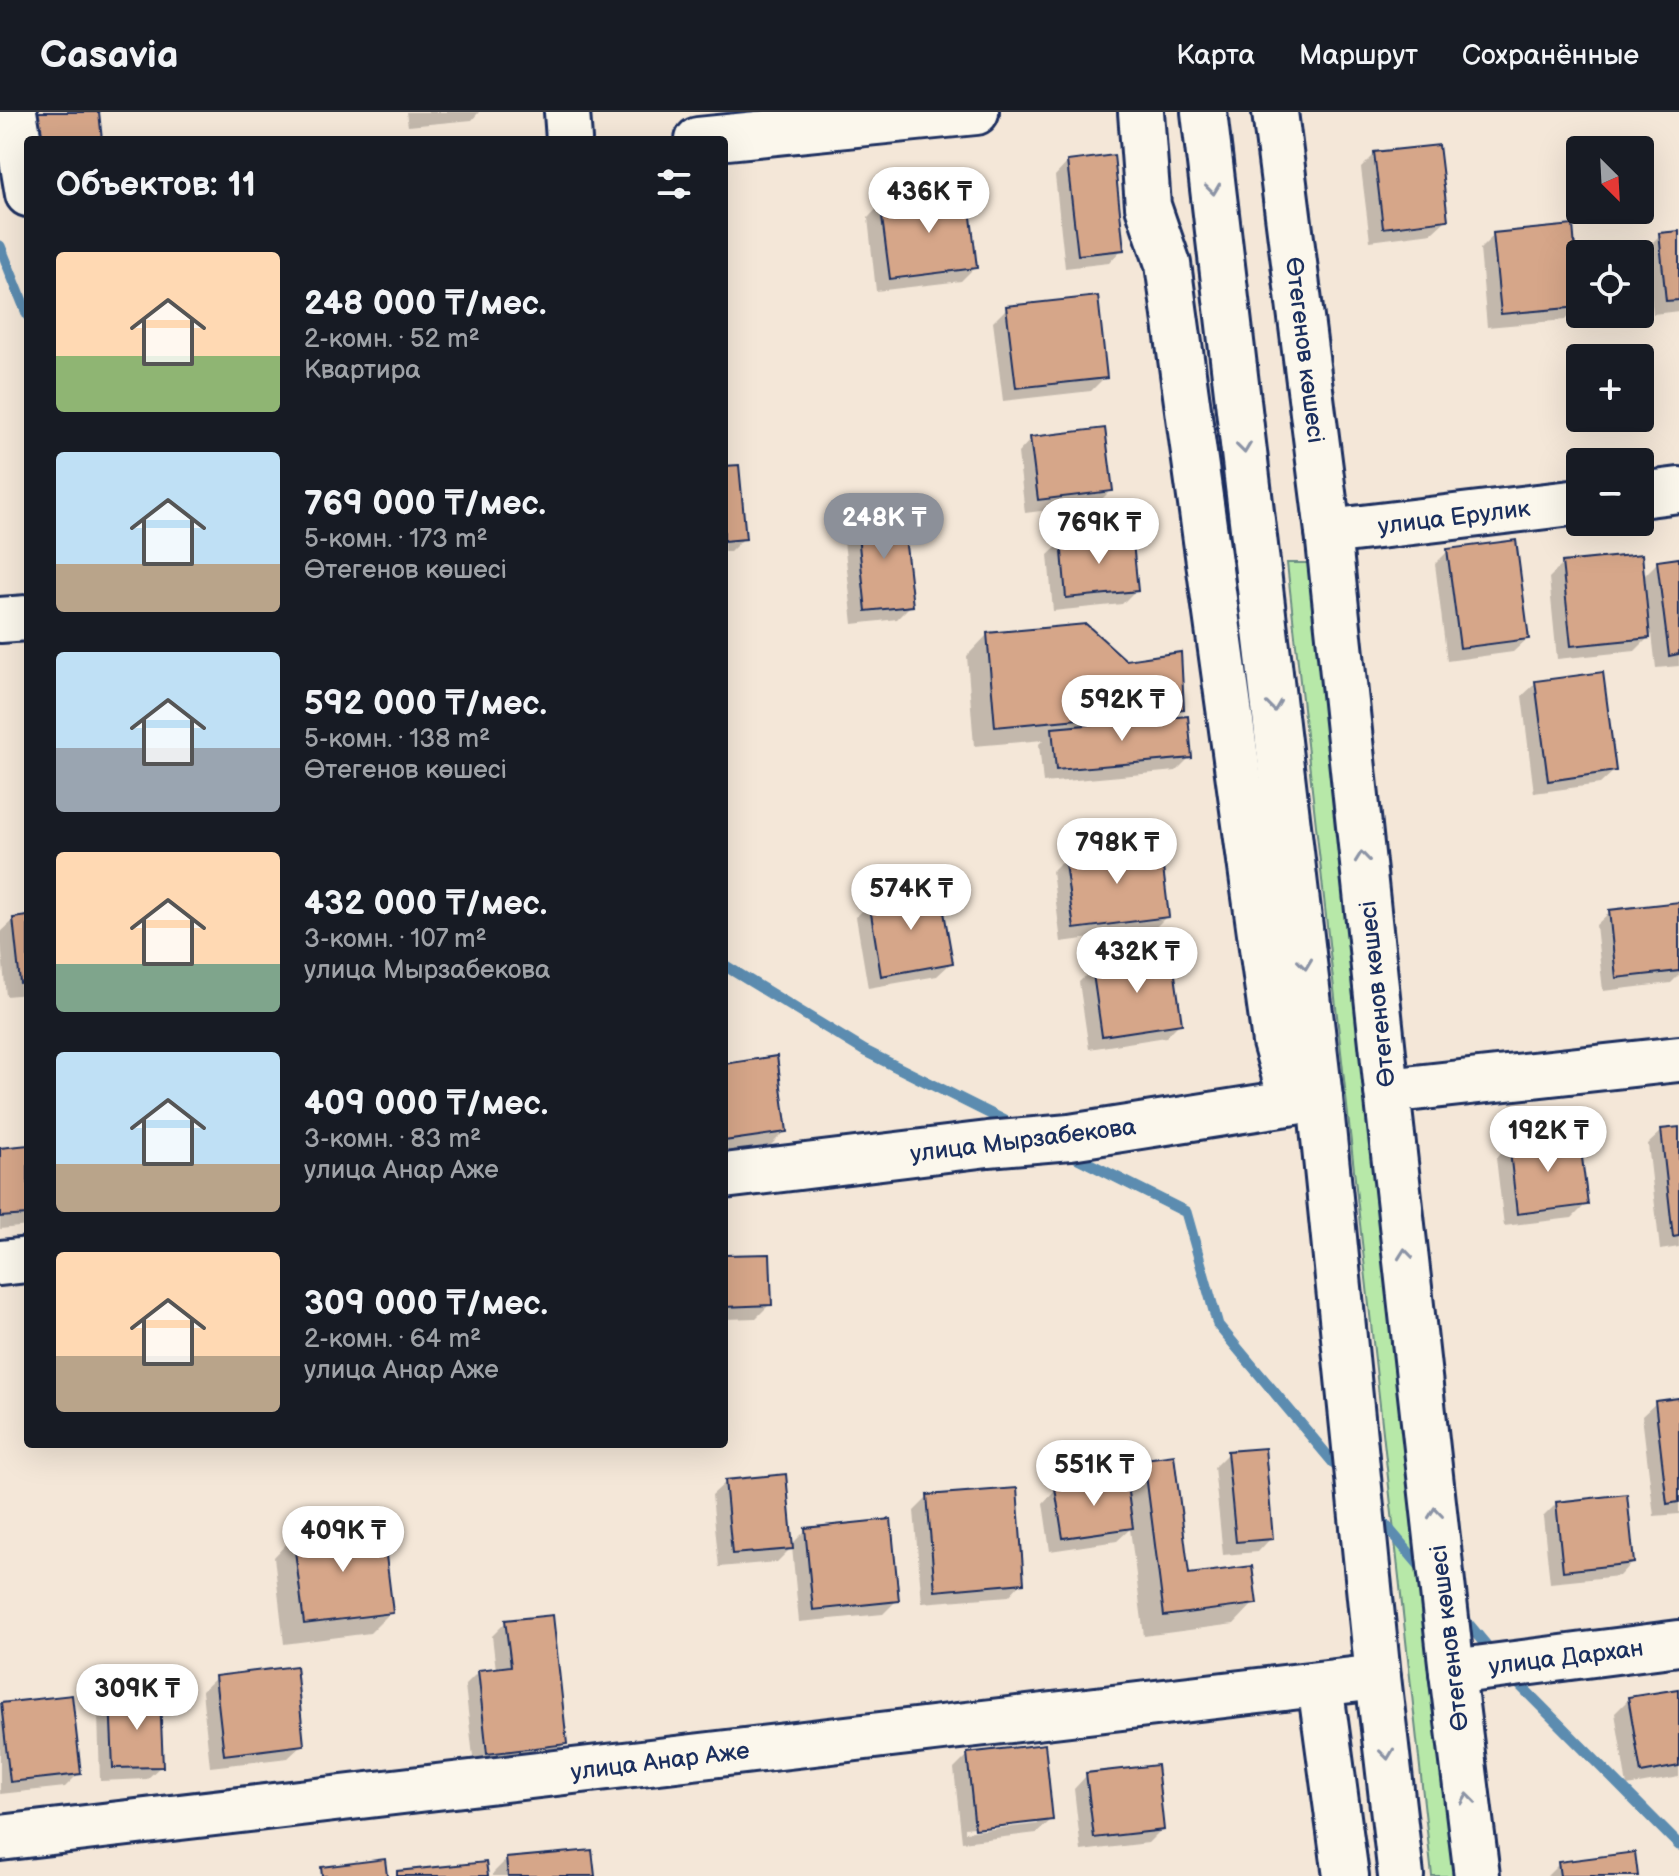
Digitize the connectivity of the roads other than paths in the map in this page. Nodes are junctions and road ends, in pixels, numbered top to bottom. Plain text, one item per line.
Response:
1 (14, 112) edge
2 (567, 112) edge
3 (976, 112) edge
4 (1141, 112) edge
5 (1204, 112) edge
6 (1275, 112) edge
7 (569, 136) edge
8 (728, 137) edge
9 (24, 171) edge
10 (1679, 490) edge
11 (1654, 493) edge
12 (1566, 504) edge
13 (1328, 532) junction
14 (24, 618) edge
15 (0, 620) edge
16 (1679, 1059) edge
17 (1387, 1091) junction
18 (1306, 1100) junction
19 (728, 1176) edge
20 (24, 1260) edge
21 (0, 1263) edge
22 (1679, 1643) edge
23 (1452, 1672) junction
24 (1378, 1677) junction
25 (1320, 1684) junction
26 (0, 1838) edge
27 (1346, 1876) edge
28 (1401, 1876) edge
29 (1477, 1876) edge

1 - 9 street
2 - 7 street
3 - 8 street
4 - 18 street
5 -> 18 street
6 - 13 street, Өтегенов көшесі
10 - 11 street
12 - 13 street, улица Ерулик
17 -> 13 street, Өтегенов көшесі
14 - 15 street
16 - 17 street
23 -> 17 street, Өтегенов көшесі
18 - 19 street, улица Мырзабекова
18 - 24 street
20 - 21 street
22 - 23 street, улица Дархан
29 -> 23 street, Өтегенов көшесі
24 - 25 street, улица Анар Аже
24 -> 28 street
25 - 26 street, улица Анар Аже
25 - 27 street

